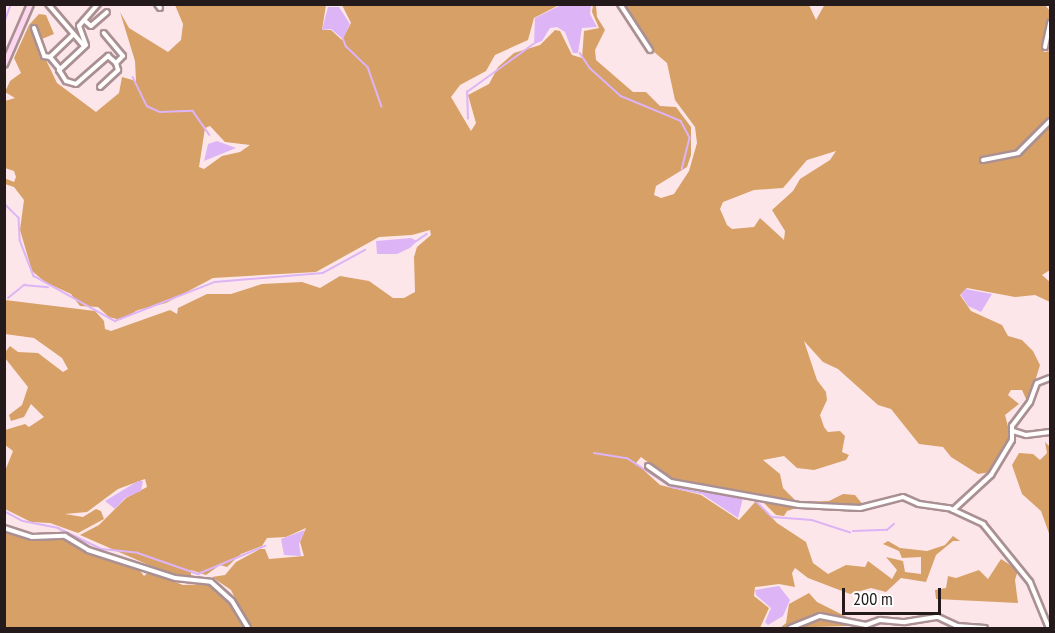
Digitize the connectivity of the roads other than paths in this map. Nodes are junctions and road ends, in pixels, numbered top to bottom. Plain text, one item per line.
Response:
1 (30, 4) edge
2 (48, 4) edge
3 (98, 4) edge
4 (620, 4) edge
5 (106, 12) dead end
6 (84, 20) junction
7 (1050, 23) edge
8 (34, 28) dead end
9 (104, 33) dead end
10 (74, 34) junction
11 (84, 46) junction
12 (1045, 47) dead end
13 (650, 51) dead end
14 (50, 57) junction
15 (116, 63) junction
16 (4, 64) edge
17 (60, 69) junction
18 (100, 87) dead end
19 (1050, 121) edge
20 (983, 160) dead end
21 (1050, 378) edge
22 (1013, 430) junction
23 (1050, 432) edge
24 (648, 466) dead end
25 (953, 510) junction
26 (4, 528) edge
27 (873, 626) edge
28 (248, 628) edge
29 (790, 628) edge
30 (985, 628) edge
31 (1049, 628) edge

1 - 16 main road
2 - 10 street
3 - 6 street
4 - 13 street
5 - 6 street
6 - 11 street
7 - 12 street
8 - 14 street
9 - 15 street
10 - 11 street
10 - 14 street
11 - 17 street
14 - 17 street
15 - 17 street
15 - 18 street
19 - 20 street
21 - 22 street
22 - 23 street
22 - 25 street
24 - 25 street
25 - 31 street
26 - 28 street
27 - 29 street
27 - 30 street

